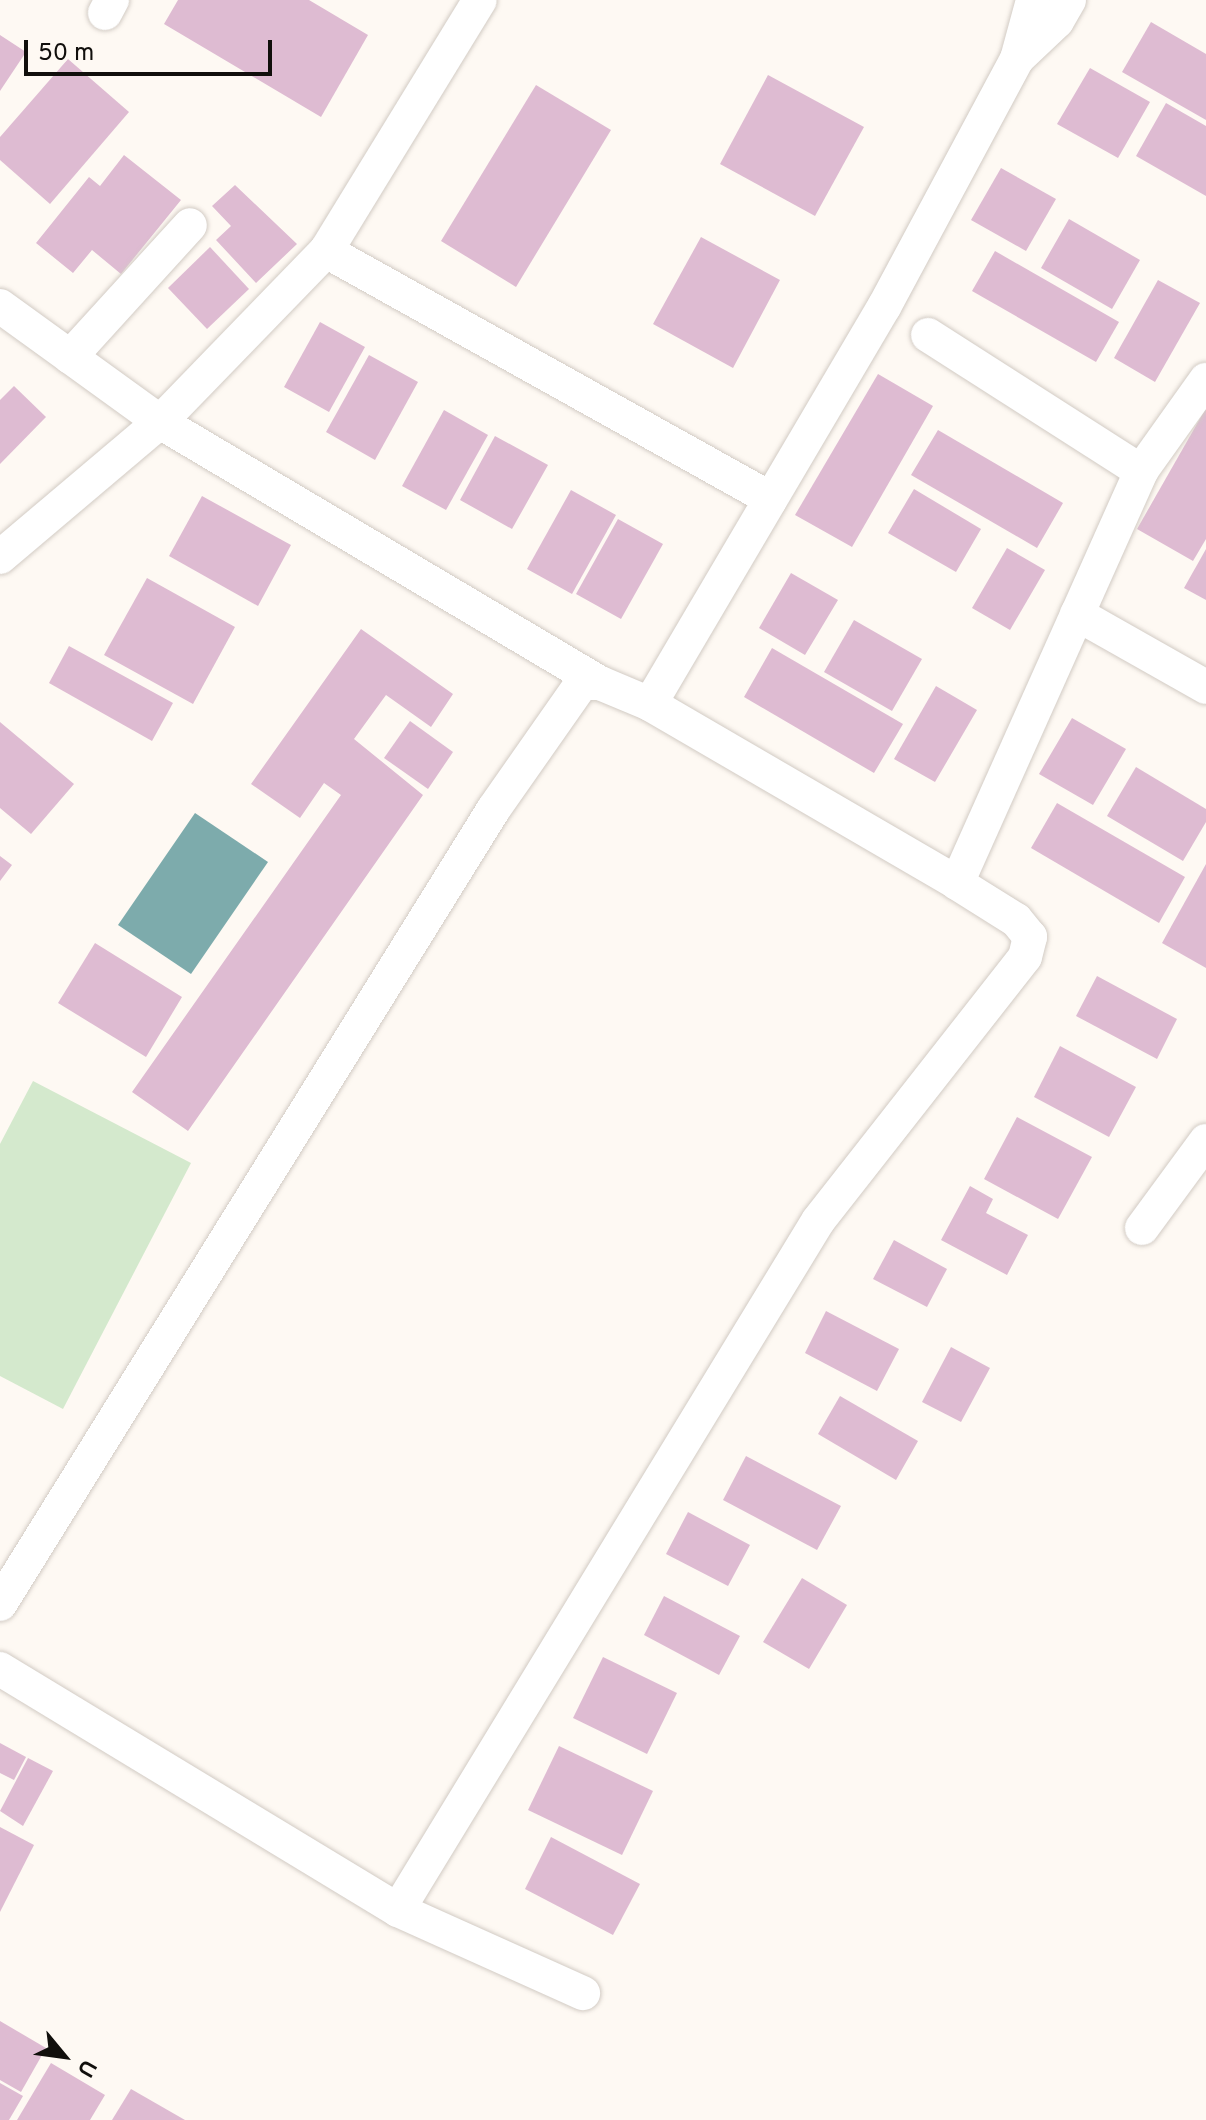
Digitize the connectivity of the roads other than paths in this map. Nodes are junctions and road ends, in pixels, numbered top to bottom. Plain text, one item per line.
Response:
1 (480, 0) edge
2 (1033, 0) edge
3 (1069, 0) edge
4 (1017, 59) junction
5 (190, 225) dead end
6 (326, 251) junction
7 (0, 306) edge
8 (928, 335) dead end
9 (70, 357) junction
10 (1206, 380) edge
11 (160, 422) junction
12 (1141, 471) junction
13 (771, 499) junction
14 (0, 557) edge
15 (1077, 614) junction
16 (600, 683) junction
17 (1206, 687) edge
18 (650, 704) junction
19 (957, 883) junction
20 (1206, 1141) edge
21 (1142, 1228) dead end
22 (0, 1604) edge
23 (0, 1669) edge
24 (398, 1910) junction
25 (583, 1993) dead end

1 - 6 street
2 - 4 street
3 - 4 street
4 - 13 street
5 - 9 street
6 - 11 street
6 - 13 street
7 - 9 street
8 - 12 street
9 - 11 street
10 - 12 street
11 - 14 street
11 - 16 street
12 - 15 street
13 - 18 street
15 - 17 street
15 - 19 street
16 - 18 street
16 - 22 street
18 - 19 street
19 - 24 street
20 - 21 street
23 - 24 street
24 - 25 street

